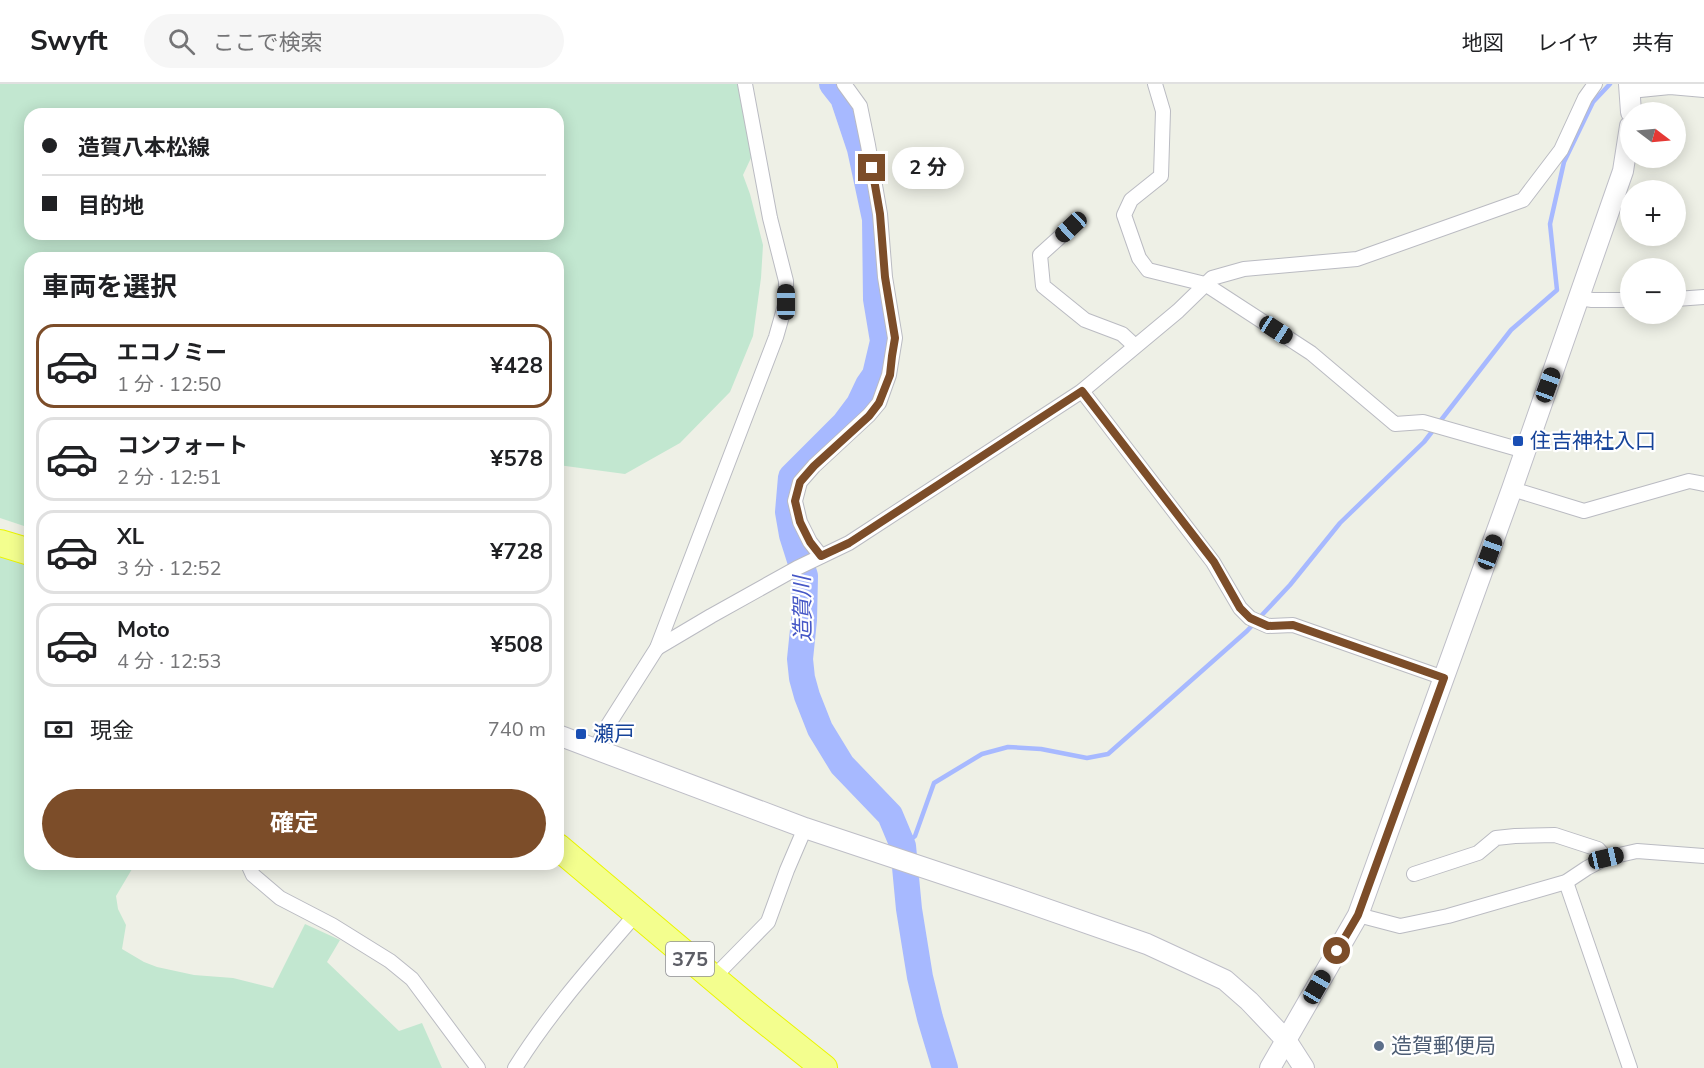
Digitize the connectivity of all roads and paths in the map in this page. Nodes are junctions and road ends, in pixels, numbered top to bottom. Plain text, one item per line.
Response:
1 (745, 84) edge
2 (844, 84) edge
3 (1155, 84) edge
4 (1595, 84) edge
5 (1630, 88) edge
6 (1704, 90) edge
7 (1623, 168) edge
8 (1071, 227) dead end
9 (1205, 284) junction
10 (1704, 297) edge
11 (1579, 298) junction
12 (1686, 298) edge
13 (1620, 300) edge
14 (1135, 346) junction
15 (1082, 391) junction
16 (1525, 451) junction
17 (1704, 484) edge
18 (1512, 489) junction
19 (0, 543) edge
20 (24, 550) edge
21 (816, 559) junction
22 (657, 648) junction
23 (1444, 678) junction
24 (564, 737) edge
25 (597, 749) junction
26 (806, 828) junction
27 (564, 852) edge
28 (1704, 856) edge
29 (1606, 858) junction
30 (251, 870) edge
31 (1414, 874) dead end
32 (1566, 882) junction
33 (636, 914) junction
34 (1358, 915) junction
35 (713, 978) junction
36 (1286, 1041) junction
37 (478, 1068) edge
38 (515, 1068) edge
39 (824, 1068) edge
40 (1270, 1068) edge
41 (1304, 1068) edge
42 (1630, 1068) edge

1 - 22 street
2 - 21 street
3 - 9 street
4 - 9 street
5 - 6 street
7 - 11 main road
8 - 14 street
9 - 14 street
9 - 16 street
10 - 12 street
11 - 13 street
11 - 16 main road
14 - 15 street
15 - 21 street
15 - 23 street
16 - 18 main road
17 - 18 street
18 - 23 main road
19 - 20 highway
21 - 22 street
22 - 25 street
23 - 34 main road
24 - 25 main road
25 - 26 main road
26 - 35 street
26 - 36 main road
27 - 33 highway, 375
28 - 29 street
29 - 31 street
29 - 32 street
30 - 37 street
32 - 34 street
32 - 42 street
33 - 35 highway, 375
33 - 38 street
34 - 36 main road
35 - 39 highway, 375
36 - 40 main road
36 - 41 main road

